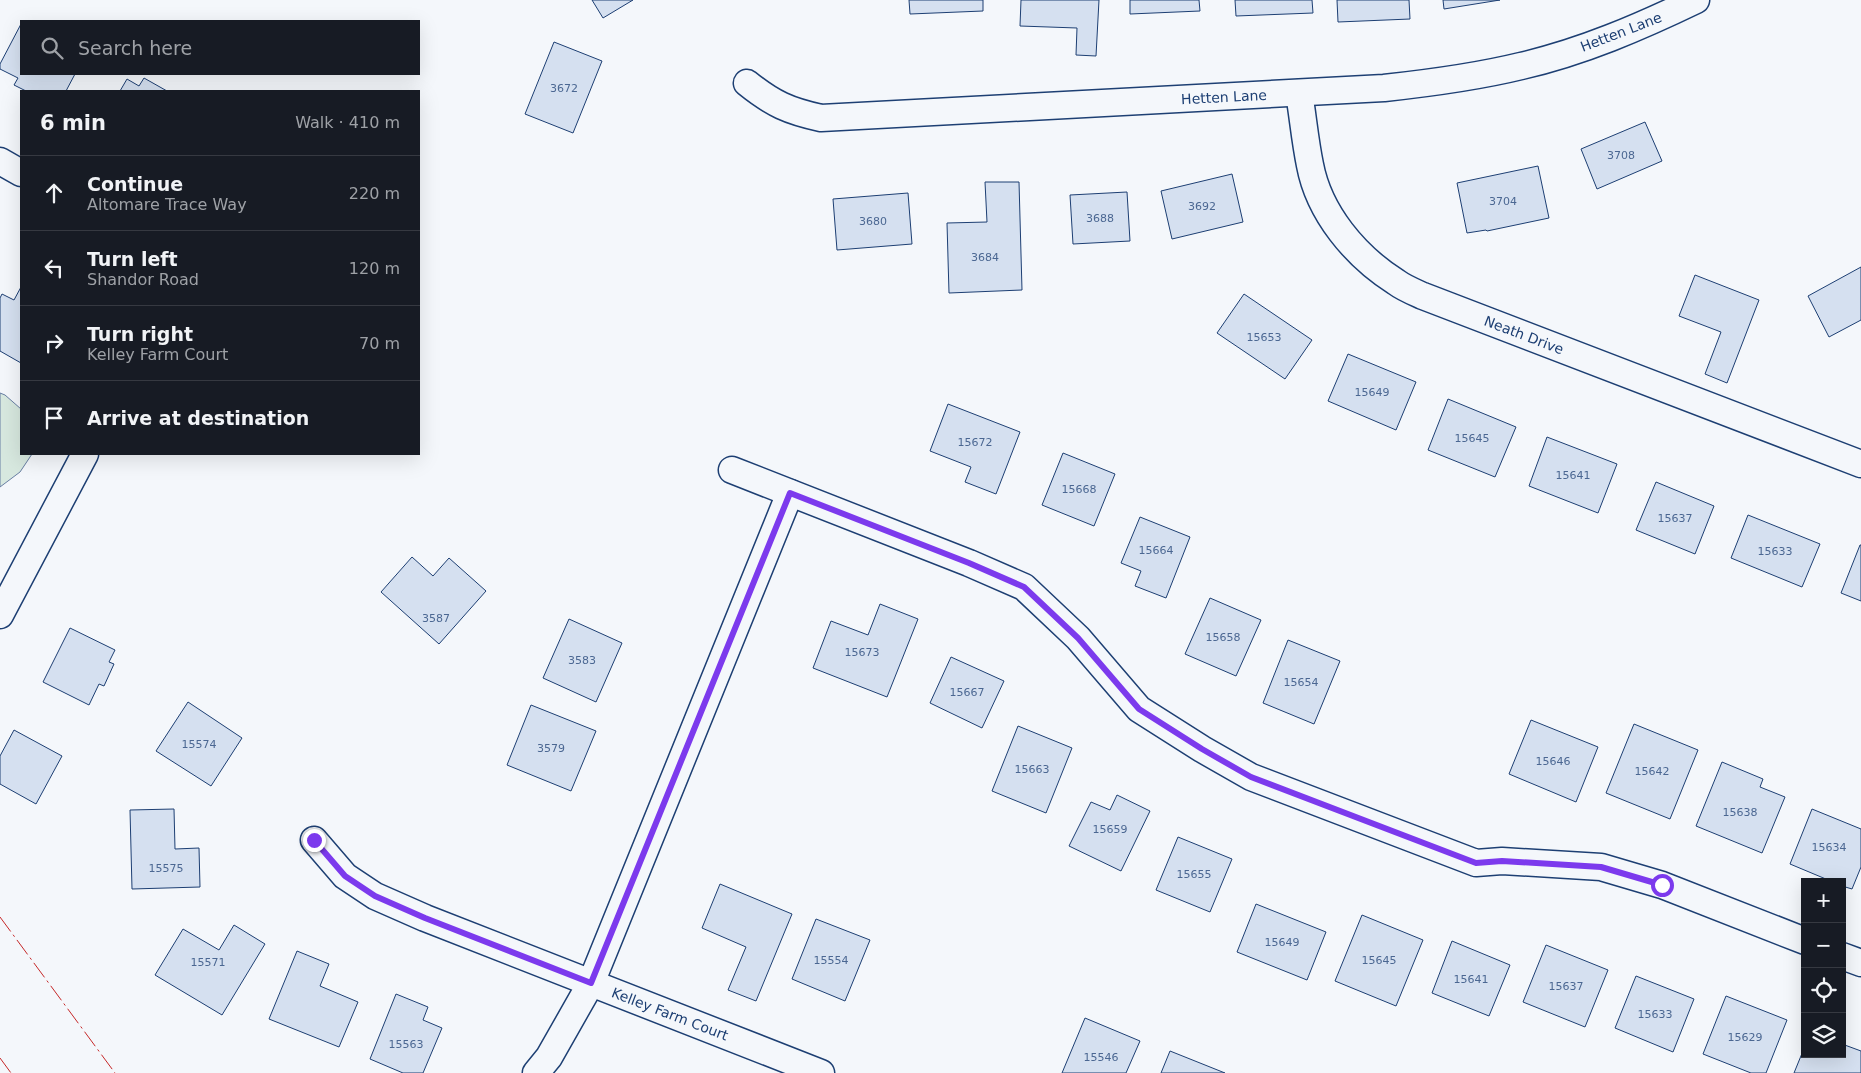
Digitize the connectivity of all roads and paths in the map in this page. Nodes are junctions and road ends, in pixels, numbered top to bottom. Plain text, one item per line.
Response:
1 (1696, 0) edge
2 (747, 83) dead end
3 (1299, 93) junction
4 (0, 160) edge
5 (20, 172) edge
6 (84, 455) edge
7 (1861, 464) edge
8 (732, 470) dead end
9 (790, 493) junction
10 (0, 615) edge
11 (314, 840) dead end
12 (1801, 939) edge
13 (1846, 957) edge
14 (1861, 963) edge
15 (591, 983) junction
16 (536, 1073) edge
17 (821, 1073) edge

1 - 3 street, Hetten Lane
2 - 3 street, Hetten Lane
3 - 7 street, Neath Drive
4 - 5 street
6 - 10 street
8 - 9 street
9 - 12 street
9 - 15 street
11 - 15 street, Kelley Farm Court
13 - 14 street
15 - 16 street
15 - 17 street, Kelley Farm Court

